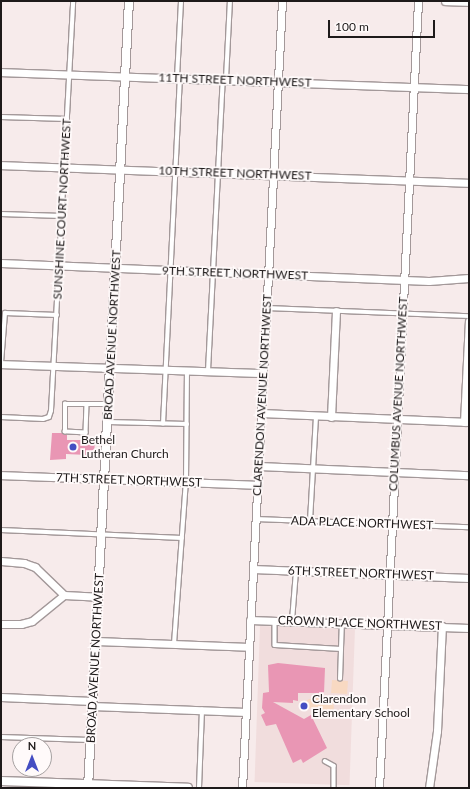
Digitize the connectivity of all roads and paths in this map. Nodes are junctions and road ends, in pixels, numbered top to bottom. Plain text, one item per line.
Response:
1 (73, 1) edge
2 (129, 1) edge
3 (181, 1) edge
4 (230, 1) edge
5 (282, 1) edge
6 (418, 1) edge
7 (445, 1) edge
8 (469, 2) edge
9 (1, 72) edge
10 (69, 74) junction
11 (125, 76) junction
12 (179, 78) junction
13 (224, 79) junction
14 (278, 82) junction
15 (414, 87) junction
16 (469, 89) edge
17 (1, 117) edge
18 (67, 119) junction
19 (1, 165) edge
20 (64, 167) junction
21 (120, 169) junction
22 (175, 171) junction
23 (218, 172) junction
24 (274, 174) junction
25 (409, 180) junction
26 (469, 183) edge
27 (1, 214) edge
28 (62, 216) junction
29 (1, 263) edge
30 (59, 265) junction
31 (115, 268) junction
32 (171, 271) junction
33 (213, 272) junction
34 (269, 274) junction
35 (469, 278) edge
36 (404, 280) junction
37 (267, 308) junction
38 (336, 311) junction
39 (402, 314) junction
40 (57, 315) junction
41 (469, 316) edge
42 (469, 321) edge
43 (1, 364) edge
44 (53, 366) junction
45 (110, 368) junction
46 (164, 370) junction
47 (187, 371) junction
48 (208, 371) junction
49 (263, 373) junction
50 (87, 404) junction
51 (108, 404) junction
52 (261, 413) junction
53 (316, 416) junction
54 (1, 417) edge
55 (331, 417) junction
56 (397, 420) junction
57 (107, 422) junction
58 (467, 422) edge
59 (163, 424) junction
60 (187, 424) junction
61 (259, 466) junction
62 (313, 468) junction
63 (394, 472) junction
64 (1, 475) edge
65 (469, 475) edge
66 (104, 478) junction
67 (186, 482) junction
68 (258, 485) junction
69 (256, 519) junction
70 (310, 521) junction
71 (392, 524) junction
72 (469, 527) edge
73 (1, 530) edge
74 (101, 534) junction
75 (182, 538) junction
76 (1, 561) edge
77 (253, 569) junction
78 (296, 571) junction
79 (390, 574) junction
80 (469, 578) edge
81 (64, 595) junction
82 (98, 597) junction
83 (250, 620) junction
84 (275, 620) junction
85 (292, 621) junction
86 (342, 622) junction
87 (1, 624) edge
88 (386, 624) junction
89 (442, 626) junction
90 (469, 628) edge
91 (96, 641) junction
92 (174, 645) junction
93 (249, 647) junction
94 (341, 648) junction
95 (340, 679) dead end
96 (1, 697) edge
97 (92, 703) junction
98 (202, 710) junction
99 (246, 712) junction
100 (1, 737) edge
101 (90, 740) junction
102 (325, 760) dead end
103 (1, 781) edge
104 (88, 786) edge
105 (188, 788) edge
106 (199, 788) edge
107 (242, 788) edge
108 (334, 788) edge
109 (379, 788) edge
110 (429, 788) edge

1 - 10 lane, SUNSHINE COURT NORTHWEST
2 - 11 street, BROAD AVENUE NORTHWEST
3 - 12 lane
4 - 13 lane
5 - 14 street, CLARENDON AVENUE NORTHWEST
6 - 15 street, COLUMBUS AVENUE NORTHWEST
7 - 8 street
9 - 10 street, 11TH STREET NORTHWEST
10 - 11 street, 11TH STREET NORTHWEST
10 - 18 lane, SUNSHINE COURT NORTHWEST
11 - 12 street, 11TH STREET NORTHWEST
11 - 21 street, BROAD AVENUE NORTHWEST
12 - 13 street, 11TH STREET NORTHWEST
12 - 22 lane
13 - 14 street, 11TH STREET NORTHWEST
13 - 23 lane
14 - 15 street, 11TH STREET NORTHWEST
14 - 24 street, CLARENDON AVENUE NORTHWEST
15 - 16 street, 11TH STREET NORTHWEST
15 - 25 street, COLUMBUS AVENUE NORTHWEST
17 - 18 lane
18 - 20 lane, SUNSHINE COURT NORTHWEST
19 - 20 street, 10TH STREET NORTHWEST
20 - 21 street, 10TH STREET NORTHWEST
20 - 28 lane, SUNSHINE COURT NORTHWEST
21 - 22 street, 10TH STREET NORTHWEST
21 - 31 street, BROAD AVENUE NORTHWEST
22 - 23 street, 10TH STREET NORTHWEST
22 - 32 lane
23 - 24 street, 10TH STREET NORTHWEST
23 - 33 lane
24 - 25 street, 10TH STREET NORTHWEST
24 - 34 street, CLARENDON AVENUE NORTHWEST
25 - 26 street, 10TH STREET NORTHWEST
25 - 36 street, COLUMBUS AVENUE NORTHWEST
27 - 28 lane
28 - 30 lane, SUNSHINE COURT NORTHWEST
29 - 30 street, 9TH STREET NORTHWEST
30 - 31 street, 9TH STREET NORTHWEST
30 - 40 lane, SUNSHINE COURT NORTHWEST
31 - 32 street, 9TH STREET NORTHWEST
31 - 45 street, BROAD AVENUE NORTHWEST
32 - 33 street, 9TH STREET NORTHWEST
32 - 46 lane
33 - 34 street, 9TH STREET NORTHWEST
33 - 48 lane
34 - 36 street, 9TH STREET NORTHWEST
34 - 37 street, CLARENDON AVENUE NORTHWEST
35 - 36 street, 9TH STREET NORTHWEST
36 - 39 street, COLUMBUS AVENUE NORTHWEST
37 - 38 lane
37 - 49 street, CLARENDON AVENUE NORTHWEST
38 - 39 lane
38 - 55 street
39 - 41 lane
39 - 56 street, COLUMBUS AVENUE NORTHWEST
40 - 43 lane
40 - 44 lane, SUNSHINE COURT NORTHWEST
42 - 58 street
43 - 44 street
44 - 45 street
44 - 54 lane, SUNSHINE COURT NORTHWEST
45 - 46 street
45 - 51 street, BROAD AVENUE NORTHWEST
46 - 47 street
46 - 59 lane
47 - 48 street
47 - 60 lane
48 - 49 street
49 - 52 street, CLARENDON AVENUE NORTHWEST
50 - 50 lane
50 - 51 lane
51 - 57 street, BROAD AVENUE NORTHWEST
52 - 53 street
52 - 61 street, CLARENDON AVENUE NORTHWEST
53 - 55 street
53 - 62 lane
55 - 56 street
56 - 58 street
56 - 63 street, COLUMBUS AVENUE NORTHWEST
57 - 59 lane
57 - 66 street, BROAD AVENUE NORTHWEST
59 - 60 lane
60 - 67 lane
61 - 62 street
61 - 68 street, CLARENDON AVENUE NORTHWEST
62 - 63 street
62 - 70 lane
63 - 65 street
63 - 71 street, COLUMBUS AVENUE NORTHWEST
64 - 66 street, 7TH STREET NORTHWEST
66 - 67 street, 7TH STREET NORTHWEST
66 - 74 street, BROAD AVENUE NORTHWEST
67 - 68 street, 7TH STREET NORTHWEST
67 - 75 lane
68 - 69 street, CLARENDON AVENUE NORTHWEST
69 - 70 lane, ADA PLACE NORTHWEST
69 - 77 street, CLARENDON AVENUE NORTHWEST
70 - 71 lane, ADA PLACE NORTHWEST
71 - 72 lane, ADA PLACE NORTHWEST
71 - 79 street, COLUMBUS AVENUE NORTHWEST
73 - 74 lane
74 - 75 lane
74 - 82 street, BROAD AVENUE NORTHWEST
75 - 92 lane
76 - 81 street
77 - 78 street, 6TH STREET NORTHWEST
77 - 83 street, CLARENDON AVENUE NORTHWEST
78 - 79 street, 6TH STREET NORTHWEST
78 - 85 lane
79 - 80 street, 6TH STREET NORTHWEST
79 - 88 street, COLUMBUS AVENUE NORTHWEST
81 - 82 street
81 - 87 street
82 - 91 street, BROAD AVENUE NORTHWEST
83 - 84 street, CROWN PLACE NORTHWEST
83 - 93 street, CLARENDON AVENUE NORTHWEST
84 - 85 street, CROWN PLACE NORTHWEST
84 - 94 lane
85 - 86 street, CROWN PLACE NORTHWEST
86 - 88 street, CROWN PLACE NORTHWEST
86 - 94 lane
88 - 89 street, CROWN PLACE NORTHWEST
88 - 109 street, COLUMBUS AVENUE NORTHWEST
89 - 90 street, CROWN PLACE NORTHWEST
89 - 110 street
91 - 92 street
91 - 97 street, BROAD AVENUE NORTHWEST
92 - 93 street
93 - 99 street, CLARENDON AVENUE NORTHWEST
94 - 95 lane
96 - 97 street
97 - 98 street
97 - 101 street, BROAD AVENUE NORTHWEST
98 - 99 street
98 - 106 lane
99 - 107 street, CLARENDON AVENUE NORTHWEST
100 - 101 lane
101 - 104 street, BROAD AVENUE NORTHWEST
102 - 108 lane
103 - 104 street
104 - 105 street

